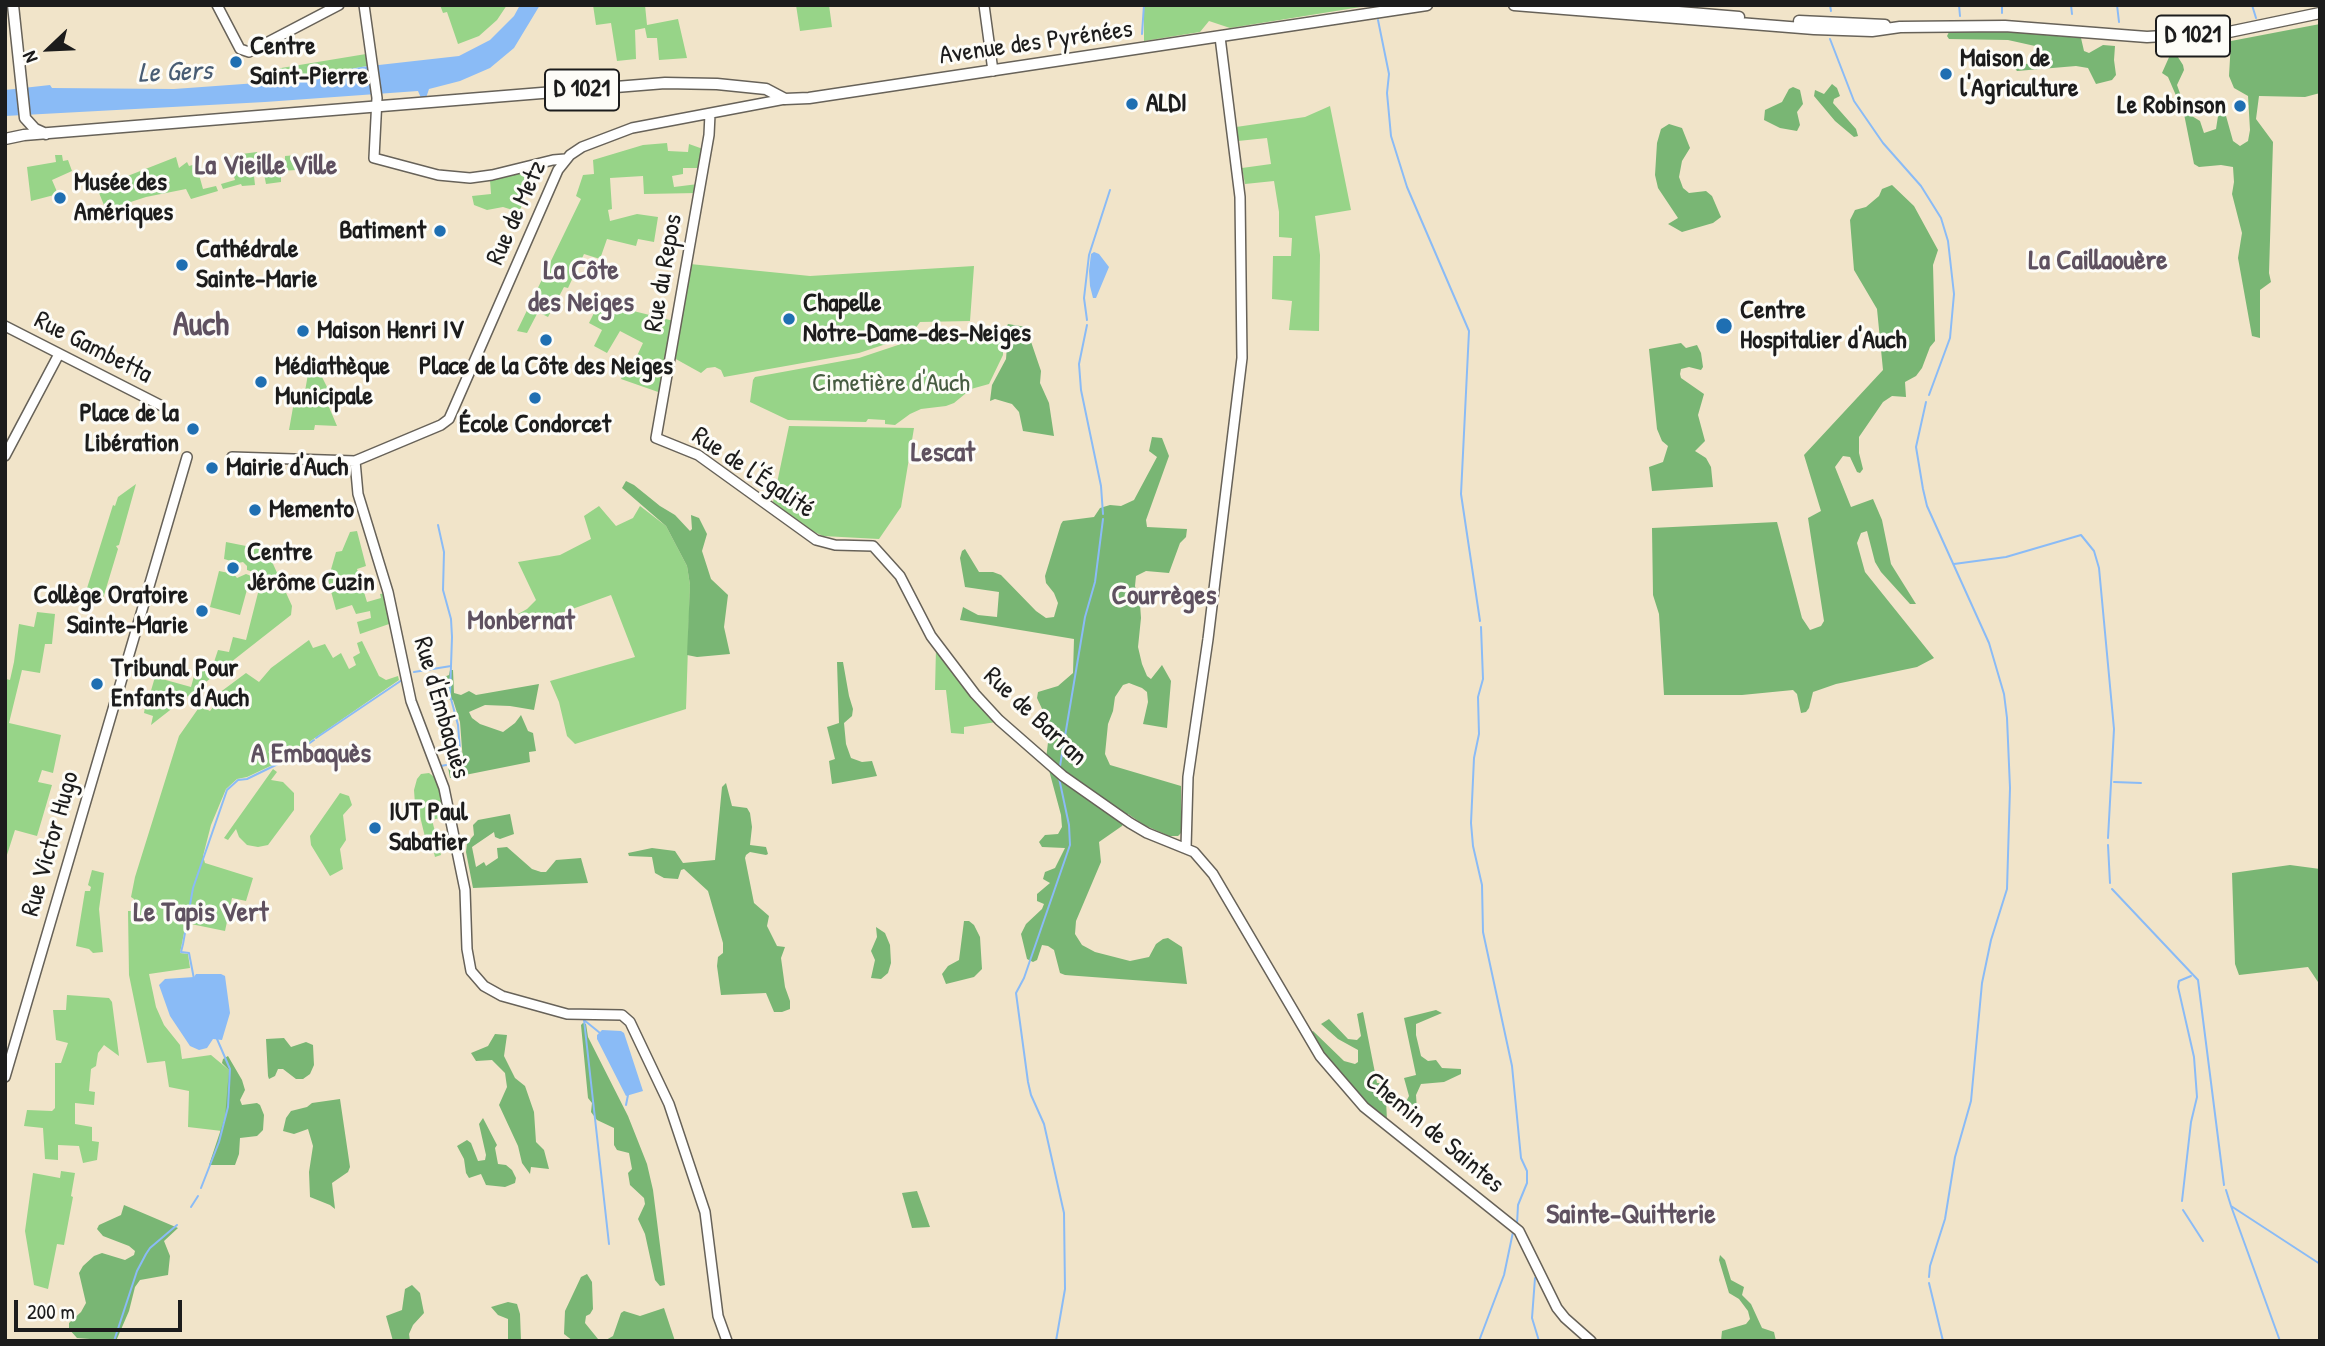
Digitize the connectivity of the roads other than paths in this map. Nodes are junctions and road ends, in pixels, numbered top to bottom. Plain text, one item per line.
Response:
1 (13, 5) edge
2 (218, 5) edge
3 (340, 5) edge
4 (364, 5) edge
5 (984, 5) edge
6 (1427, 5) edge
7 (1514, 5) edge
8 (1600, 7) edge
9 (2320, 13) edge
10 (1220, 37) junction
11 (993, 71) junction
12 (785, 99) junction
13 (377, 103) junction
14 (710, 114) junction
15 (25, 118) junction
16 (46, 135) junction
17 (5, 138) edge
18 (565, 159) junction
19 (5, 327) edge
20 (59, 354) junction
21 (162, 407) dead end
22 (656, 438) joint
23 (5, 456) edge
24 (187, 457) dead end
25 (232, 457) dead end
26 (355, 461) junction
27 (826, 544) joint
28 (1186, 848) junction
29 (5, 1077) edge
30 (727, 1341) edge
31 (1591, 1341) edge

1 - 15 main road
2 - 3 street
4 - 13 street
5 - 11 street
6 - 10 main road, Avenue des Pyrénées / D 1021
7 - 8 main road, D 1021
8 - 9 main road, D 1021
10 - 11 main road, Avenue des Pyrénées / D 1021
10 - 28 street
11 - 12 main road, Avenue des Pyrénées / D 1021
12 - 13 main road, D 1021
12 - 14 street, Rue de Metz
13 - 16 main road, D 1021
13 - 18 street
14 - 18 street, Rue de Metz
14 - 22 street, Rue du Repos
15 - 16 main road
15 - 17 main road
16 - 17 main road, D 1021
18 - 26 street, Rue de Metz
19 - 20 street, Rue Gambetta
20 - 21 street, Rue Gambetta
20 - 23 street
22 - 27 street, Rue de l'Égalité
24 - 29 street, Rue Victor Hugo
25 - 26 street
26 - 30 street, Rue d'Embaquès
27 - 28 street, Rue de Barran
28 - 31 street, Chemin de Saintes

